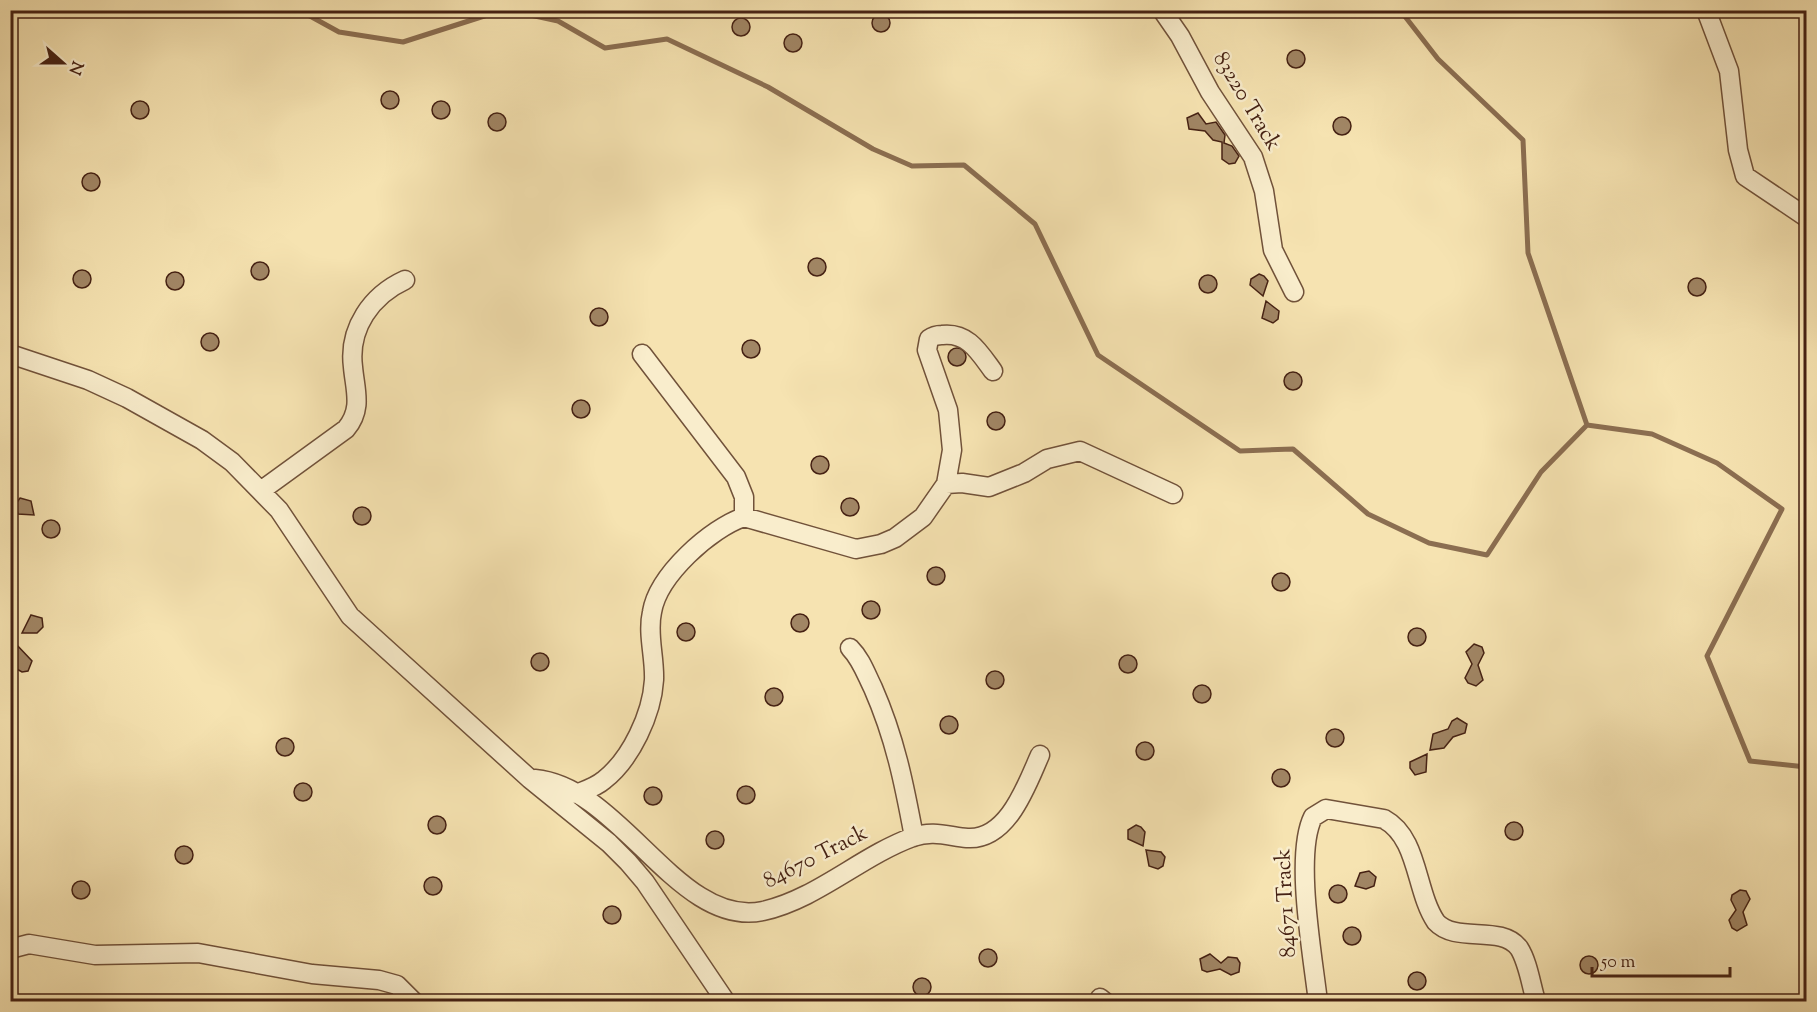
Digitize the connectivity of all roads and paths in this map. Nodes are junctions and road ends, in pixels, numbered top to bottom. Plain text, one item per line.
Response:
1 (1161, 10) edge
2 (1706, 10) edge
3 (1806, 217) edge
4 (405, 280) dead end
5 (1294, 292) dead end
6 (10, 354) edge
7 (642, 354) dead end
8 (993, 371) dead end
9 (946, 484) junction
10 (262, 490) junction
11 (1173, 494) dead end
12 (744, 517) junction
13 (850, 648) dead end
14 (1040, 755) dead end
15 (530, 779) junction
16 (576, 794) junction
17 (914, 837) junction
18 (10, 949) edge
19 (1536, 1001) edge
20 (414, 1002) edge
21 (726, 1002) edge
22 (1318, 1002) edge

1 - 5 street, 83220 Track
2 - 3 street
4 - 10 street
6 - 10 street
7 - 12 street
8 - 9 street
9 - 11 street
9 - 12 street
10 - 15 street
12 - 16 street
13 - 17 street
14 - 17 street, 84670 Track
15 - 16 street, 84670 Track
15 - 21 street
16 - 17 street, 84670 Track
18 - 20 street
19 - 22 street, 84671 Track

